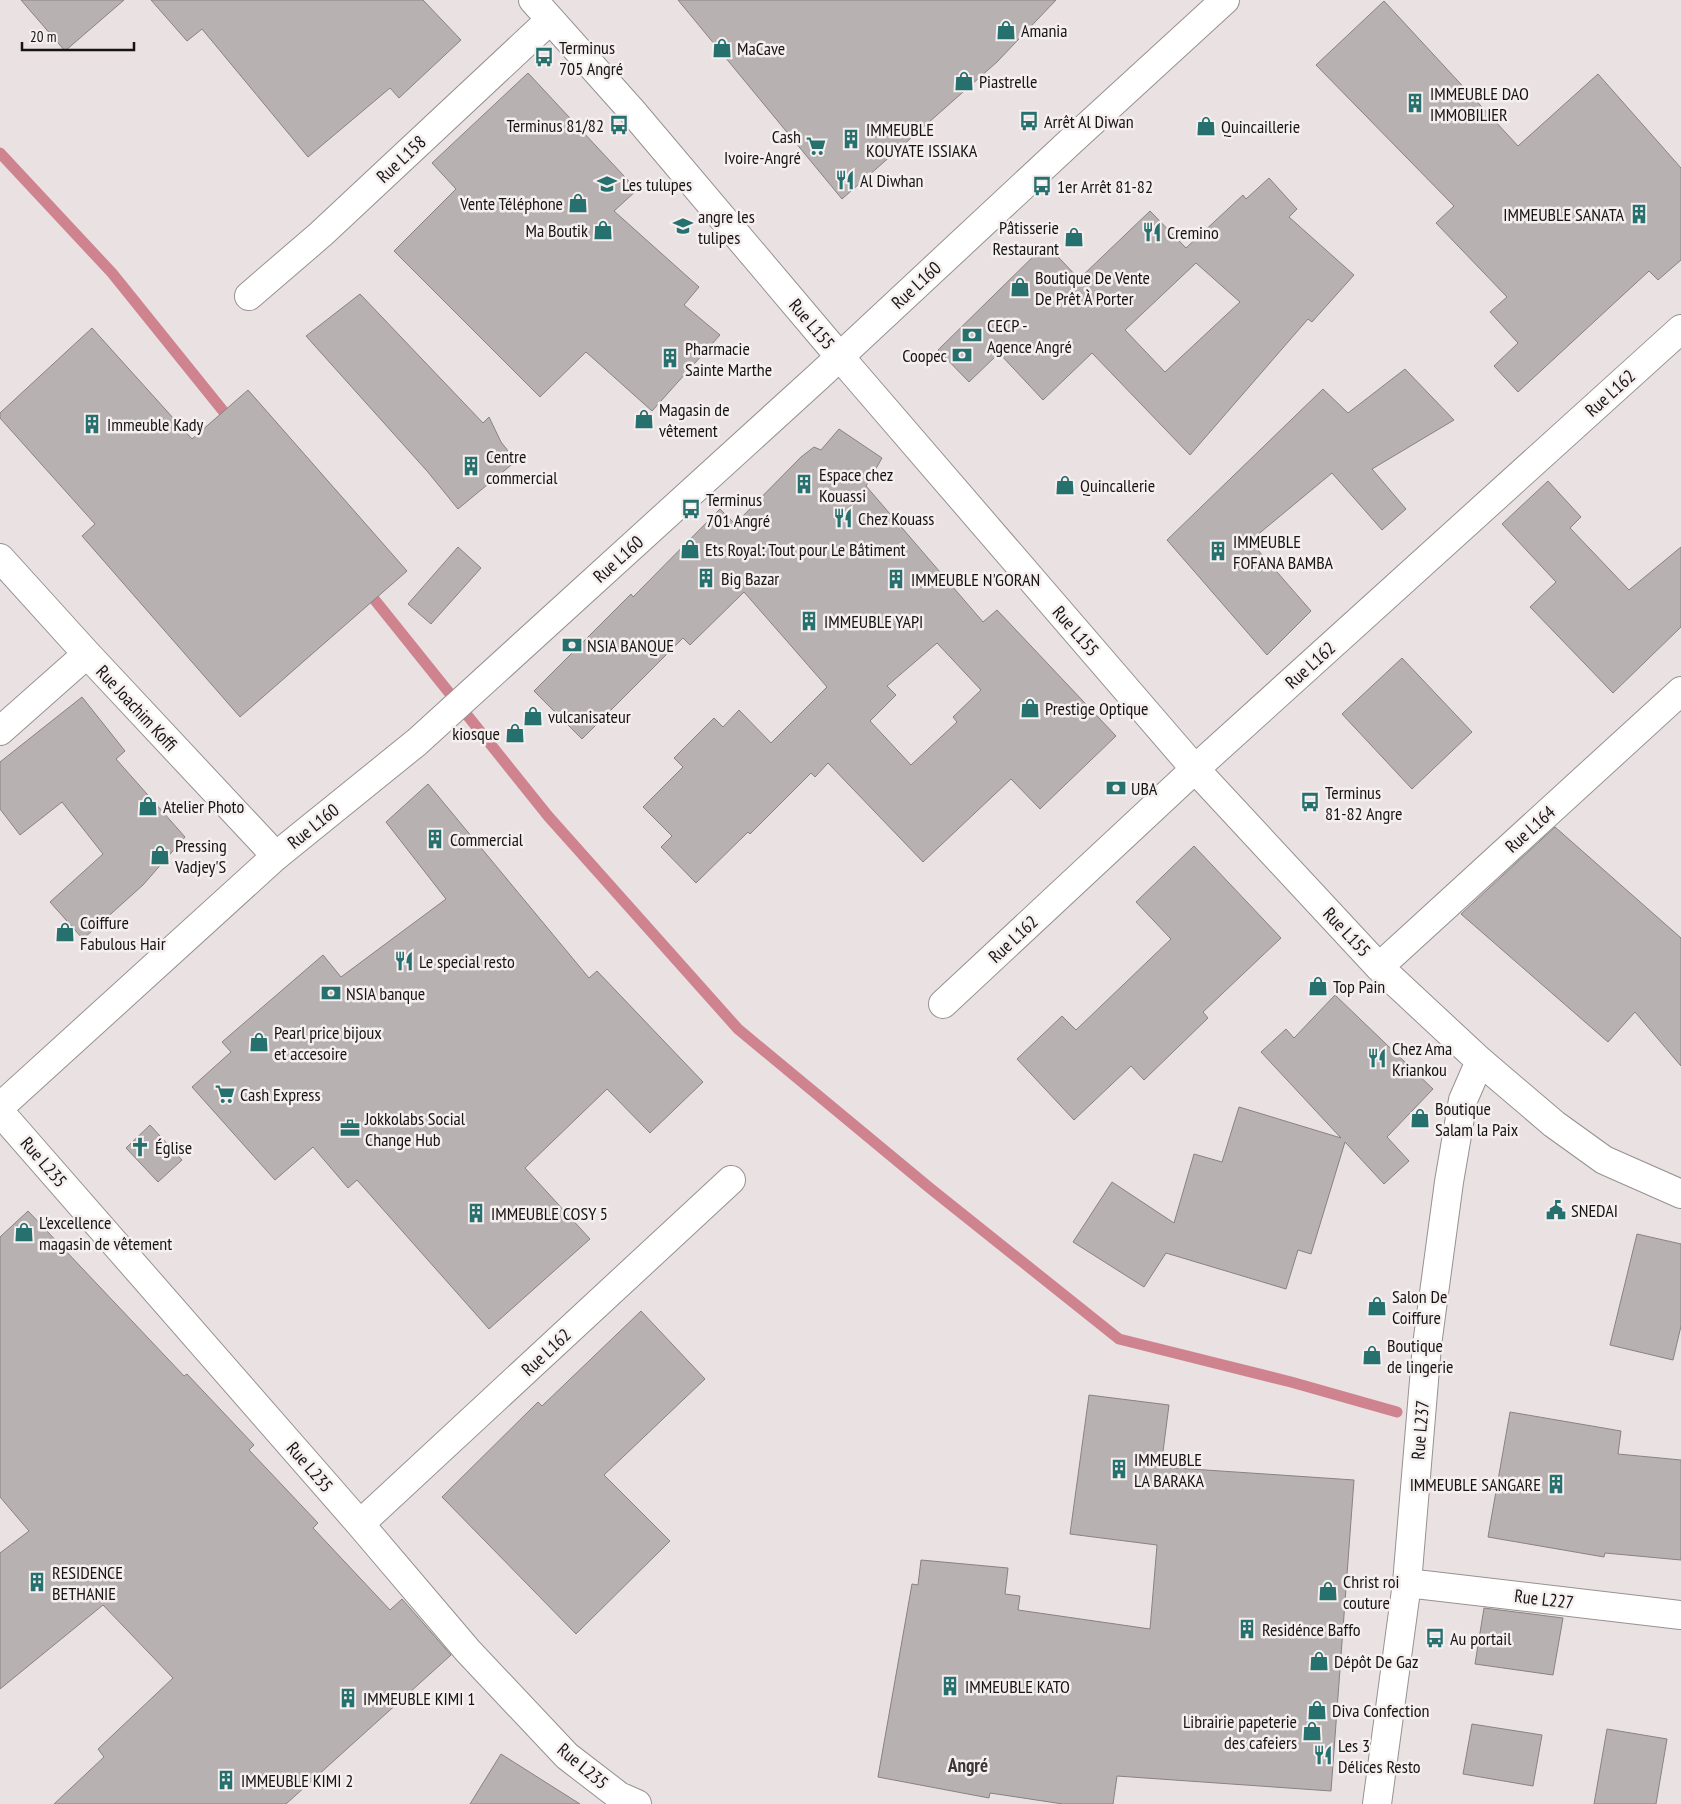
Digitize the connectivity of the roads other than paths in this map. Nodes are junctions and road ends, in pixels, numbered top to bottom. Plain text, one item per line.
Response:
1 (1226, 0) edge
2 (542, 10) edge
3 (250, 296) dead end
4 (1681, 329) edge
5 (840, 356) junction
6 (0, 558) edge
7 (86, 654) junction
8 (1681, 691) edge
9 (0, 730) edge
10 (1195, 769) junction
11 (276, 856) junction
12 (1379, 967) junction
13 (943, 1004) dead end
14 (1480, 1061) junction
15 (0, 1107) edge
16 (0, 1112) edge
17 (732, 1180) dead end
18 (1681, 1194) edge
19 (360, 1524) junction
20 (1407, 1583) junction
21 (1681, 1615) edge
22 (637, 1804) edge
23 (1377, 1804) edge

1 - 5 street, Rue L160
2 - 3 street, Rue L158
2 - 5 street, Rue L155
4 - 10 street, Rue L162
5 - 10 street, Rue L155
5 - 11 street, Rue L160
6 - 7 street, Rue Joachim Koffi
7 - 9 street
7 - 11 street, Rue Joachim Koffi
8 - 12 street, Rue L164
10 - 12 street, Rue L155
10 - 13 street, Rue L162
11 - 15 street, Rue L160
12 - 14 street, Rue L155
14 - 18 street, Rue L155
14 - 20 street, Rue L237
16 - 19 street, Rue L235
17 - 19 street, Rue L162
19 - 22 street, Rue L235
20 - 21 street, Rue L227
20 - 23 street, Rue L237

